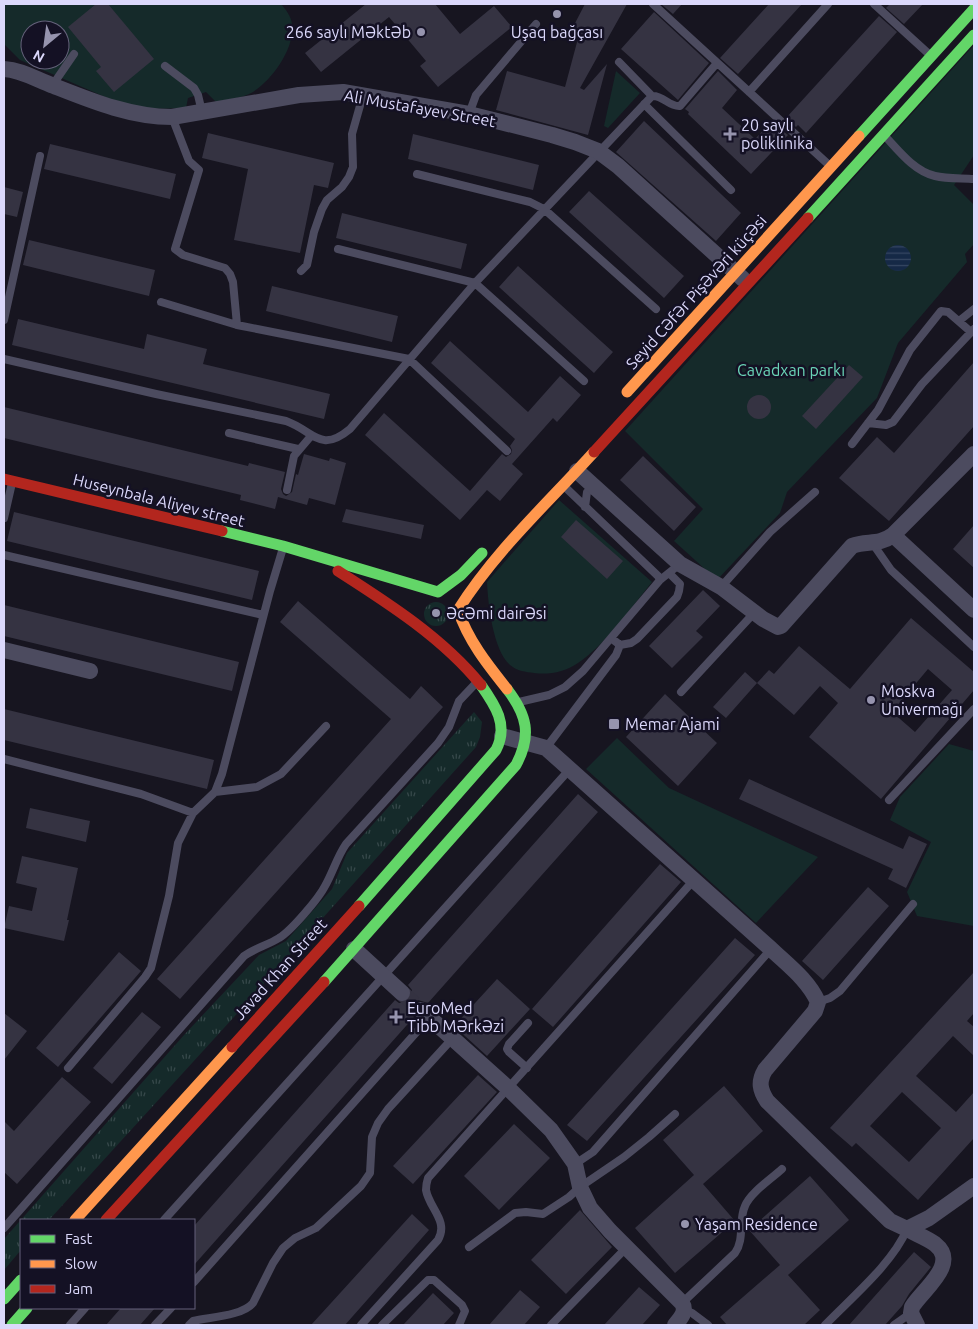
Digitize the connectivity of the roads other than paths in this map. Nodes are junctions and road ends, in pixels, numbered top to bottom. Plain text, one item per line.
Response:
1 (653, 4) edge
2 (828, 4) edge
3 (874, 4) edge
4 (974, 9) edge
5 (536, 24) dead end
6 (974, 35) edge
7 (948, 38) junction
8 (962, 49) junction
9 (74, 54) dead end
10 (932, 56) junction
11 (619, 62) dead end
12 (717, 63) junction
13 (165, 66) dead end
14 (4, 68) edge
15 (52, 86) junction
16 (749, 92) junction
17 (363, 95) junction
18 (652, 96) junction
19 (644, 104) junction
20 (202, 112) junction
21 (469, 114) junction
22 (172, 117) junction
23 (884, 134) junction
24 (598, 151) junction
25 (40, 156) dead end
26 (831, 167) junction
27 (417, 174) dead end
28 (974, 179) edge
29 (731, 190) dead end
30 (544, 209) junction
31 (338, 249) dead end
32 (301, 271) dead end
33 (742, 278) junction
34 (475, 283) junction
35 (161, 302) dead end
36 (974, 309) edge
37 (656, 310) dead end
38 (4, 320) edge
39 (959, 321) junction
40 (237, 325) junction
41 (972, 330) edge
42 (4, 359) edge
43 (408, 359) junction
44 (584, 380) dead end
45 (622, 398) dead end
46 (868, 423) junction
47 (229, 433) dead end
48 (311, 436) junction
49 (852, 444) dead end
50 (298, 450) junction
51 (507, 451) dead end
52 (974, 454) edge
53 (577, 470) junction
54 (8, 480) edge
55 (563, 485) junction
56 (287, 490) dead end
57 (600, 491) junction
58 (815, 492) dead end
59 (585, 507) junction
60 (4, 518) edge
61 (893, 536) junction
62 (873, 544) junction
63 (283, 546) junction
64 (488, 546) dead end
65 (307, 553) junction
66 (4, 555) edge
67 (674, 568) junction
68 (660, 580) junction
69 (721, 587) junction
70 (449, 599) junction
71 (974, 610) edge
72 (754, 613) junction
73 (263, 614) junction
74 (421, 628) junction
75 (611, 638) junction
76 (620, 646) junction
77 (974, 647) edge
78 (4, 650) edge
79 (90, 671) dead end
80 (477, 682) junction
81 (681, 692) dead end
82 (507, 706) junction
83 (974, 709) edge
84 (326, 726) dead end
85 (502, 736) junction
86 (527, 741) junction
87 (546, 748) junction
88 (4, 759) edge
89 (570, 769) junction
90 (216, 792) junction
91 (889, 800) dead end
92 (193, 813) junction
93 (693, 880) junction
94 (913, 904) dead end
95 (354, 949) junction
96 (772, 949) junction
97 (384, 976) junction
98 (402, 992) tunnel mouth
99 (818, 1002) junction
100 (425, 1014) joint
101 (528, 1023) dead end
102 (452, 1039) junction
103 (68, 1068) dead end
104 (526, 1068) junction
105 (508, 1088) junction
106 (675, 1114) dead end
107 (575, 1164) junction
108 (782, 1169) dead end
109 (974, 1186) edge
110 (580, 1187) junction
111 (76, 1219) edge
112 (107, 1219) edge
113 (165, 1219) edge
114 (4, 1228) edge
115 (907, 1229) junction
116 (469, 1247) dead end
117 (627, 1247) junction
118 (20, 1281) edge
119 (195, 1281) edge
120 (4, 1299) edge
121 (683, 1306) junction
122 (26, 1309) edge
123 (84, 1309) edge
124 (170, 1309) edge
125 (914, 1319) edge
126 (12, 1325) edge
127 (70, 1325) edge
128 (155, 1325) edge
129 (189, 1325) edge
130 (361, 1325) edge
131 (382, 1325) edge
132 (459, 1325) edge
133 (551, 1325) edge
134 (675, 1325) edge
135 (708, 1325) edge
136 (825, 1325) edge
137 (894, 1325) edge

1 - 12 lane
2 - 16 lane
3 - 10 lane
4 - 7 street, Seyid Cəfər Pişəvəri küçəsi
5 - 21 lane
6 - 8 street, Seyid Cəfər Pişəvəri küçəsi
7 - 8 street
7 - 10 street, Seyid Cəfər Pişəvəri küçəsi
8 - 23 street, Seyid Cəfər Pişəvəri küçəsi
9 - 15 lane
10 - 26 street, Seyid Cəfər Pişəvəri küçəsi
11 - 18 lane
12 - 16 lane
12 - 18 lane
13 - 20 lane
14 - 15 street, Ali Mustafayev Street
15 - 22 street, Ali Mustafayev Street
16 - 26 lane
17 - 20 street, Ali Mustafayev Street
17 - 21 street, Ali Mustafayev Street
17 - 32 lane
18 - 19 lane
19 - 24 lane
19 - 29 lane
20 - 22 street, Ali Mustafayev Street
21 - 24 street, Ali Mustafayev Street
22 - 40 lane
23 - 28 lane
23 - 33 street, Seyid Cəfər Pişəvəri küçəsi
24 - 30 lane
24 - 33 street, Ali Mustafayev Street
25 - 38 lane
26 - 33 street, Seyid Cəfər Pişəvəri küçəsi
27 - 30 lane
30 - 34 lane
30 - 37 lane
31 - 34 lane
33 - 45 street, Seyid Cəfər Pişəvəri küçəsi
33 - 53 street, Seyid Cəfər Pişəvəri küçəsi
34 - 43 lane
34 - 44 lane
35 - 40 lane
36 - 39 lane
39 - 41 lane
39 - 46 lane
40 - 43 lane
41 - 46 lane
42 - 48 lane
43 - 48 lane
43 - 51 lane
46 - 49 lane
47 - 50 lane
48 - 50 lane
50 - 56 lane
52 - 61 street
53 - 55 street, Seyid Cəfər Pişəvəri küçəsi
53 - 57 street
54 - 60 lane
54 - 63 street, Huseynbala Aliyev street
55 - 59 lane
55 - 70 street, Seyid Cəfər Pişəvəri küçəsi
57 - 59 lane
57 - 67 street
58 - 69 lane
59 - 68 lane
61 - 62 street
61 - 71 street
62 - 72 street
62 - 77 lane
63 - 65 street, Huseynbala Aliyev street
63 - 73 lane
64 - 70 street
65 - 70 street
65 - 74 street
66 - 73 lane
67 - 68 lane
67 - 69 street
67 - 76 lane
68 - 75 lane
69 - 72 street
70 - 74 street
70 - 74 street
70 - 82 street
72 - 81 lane
73 - 90 lane
74 - 80 street
75 - 76 lane
75 - 82 lane
76 - 87 lane
78 - 79 street
80 - 82 street
80 - 114 lane
82 - 85 street
82 - 86 street
83 - 91 lane
84 - 90 lane
85 - 86 street
85 - 111 street, Javad Khan Street
86 - 87 street
86 - 95 street
87 - 89 street
88 - 92 lane
89 - 93 street
89 - 97 lane
90 - 92 lane
92 - 103 lane
93 - 96 street
93 - 104 lane
94 - 99 lane
95 - 97 street
95 - 112 street
96 - 99 street
96 - 107 lane
97 - 98 street
97 - 113 lane
99 - 115 street
100 - 102 street
100 - 119 lane
101 - 104 lane
102 - 105 street
102 - 129 lane
104 - 105 lane
105 - 107 street
105 - 130 lane
106 - 110 lane
107 - 110 street
108 - 121 lane
109 - 115 street
110 - 116 lane
110 - 117 street
115 - 125 street
115 - 136 lane
117 - 121 street
117 - 133 lane
118 - 120 street
121 - 134 street
121 - 135 lane
122 - 126 street
123 - 127 lane
124 - 128 lane
125 - 137 lane
131 - 132 lane

